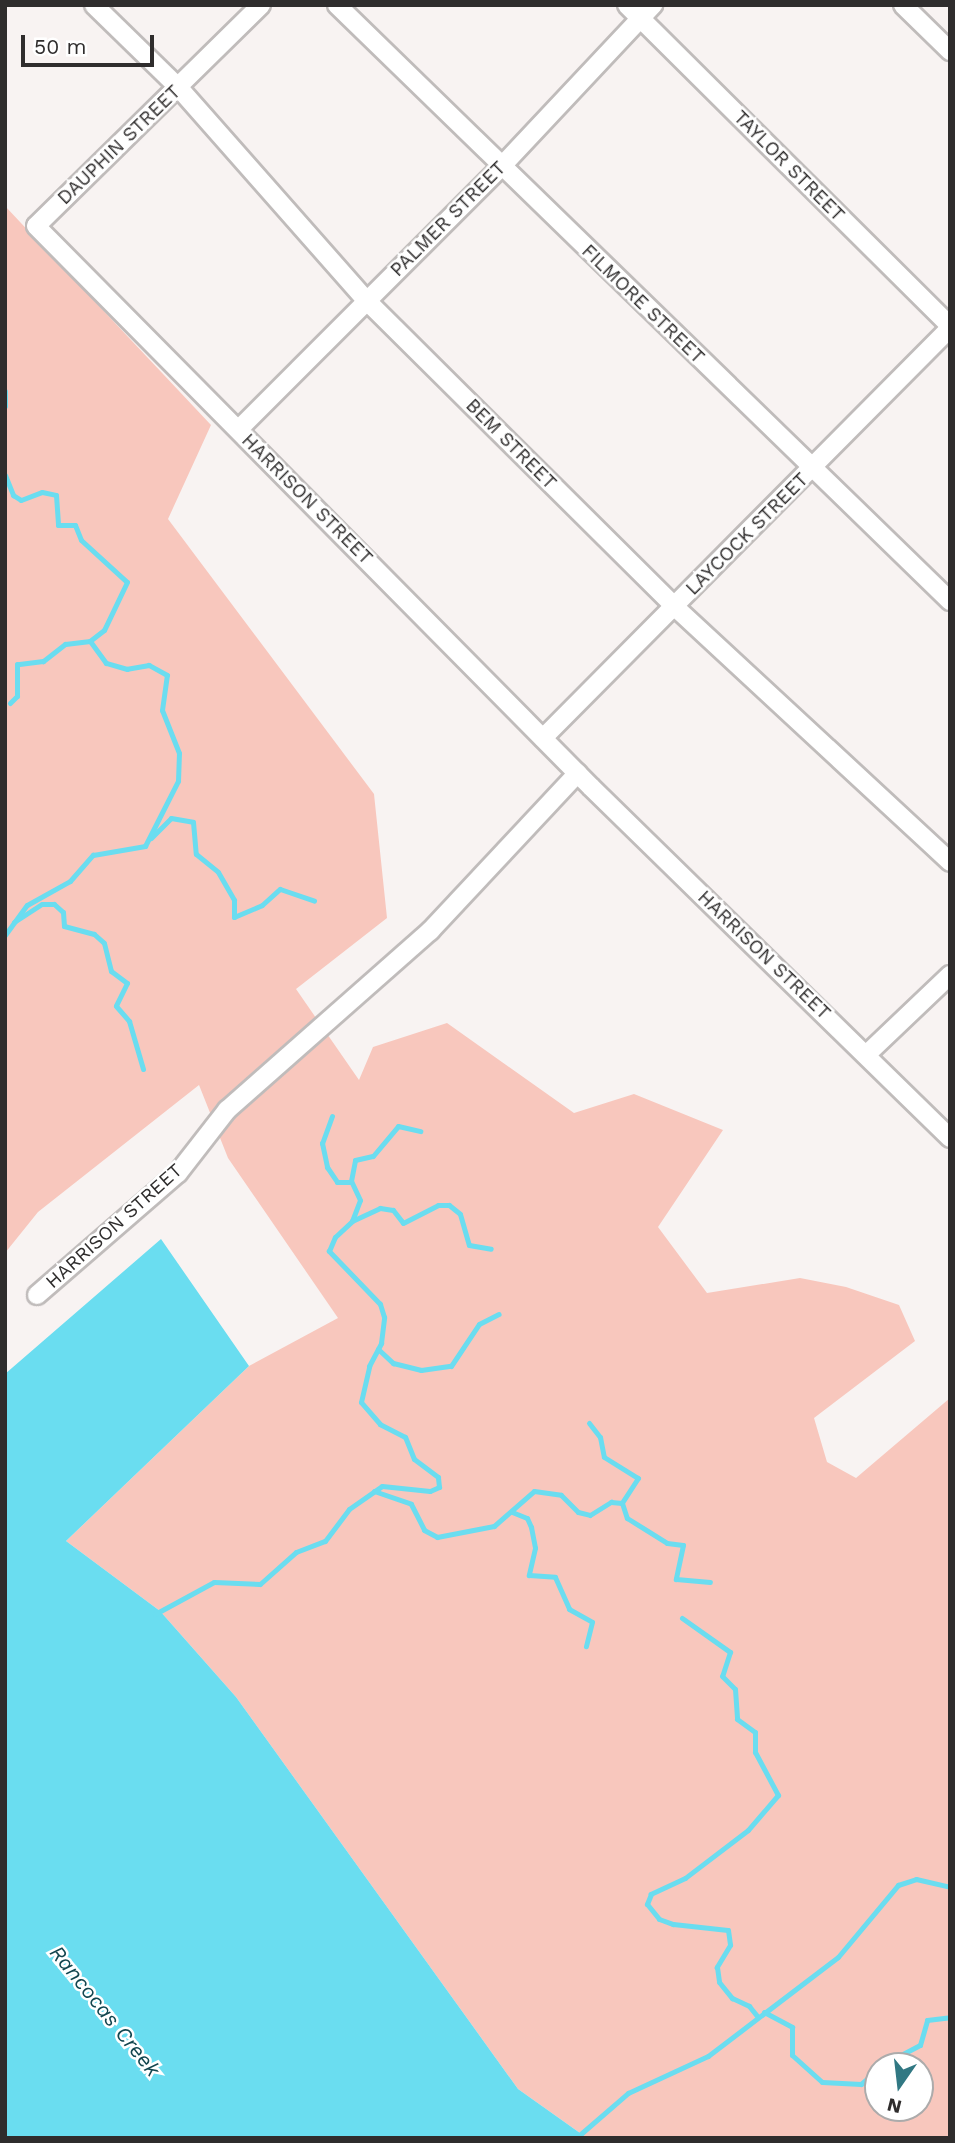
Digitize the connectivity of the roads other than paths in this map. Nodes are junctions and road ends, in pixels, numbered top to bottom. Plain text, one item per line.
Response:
1 (94, 5) edge
2 (261, 5) edge
3 (337, 5) edge
4 (904, 5) edge
5 (640, 9) edge
6 (950, 51) edge
7 (179, 88) junction
8 (500, 168) junction
9 (36, 226) joint
10 (366, 300) junction
11 (950, 327) edge
12 (239, 429) junction
13 (815, 467) junction
14 (950, 601) edge
15 (675, 607) junction
16 (543, 738) junction
17 (578, 773) junction
18 (950, 862) edge
19 (950, 975) edge
20 (866, 1055) junction
21 (950, 1138) edge
22 (37, 1295) dead end

1 - 7 street, BEM STREET
2 - 7 street, DAUPHIN STREET
3 - 8 street, FILMORE STREET
4 - 6 street
5 - 8 street, PALMER STREET
5 - 11 street, TAYLOR STREET
7 - 9 street, DAUPHIN STREET
7 - 10 street, BEM STREET
8 - 10 street, PALMER STREET
8 - 13 street, FILMORE STREET
9 - 12 street, HARRISON STREET
10 - 12 street, PALMER STREET
10 - 15 street, BEM STREET
11 - 13 street, LAYCOCK STREET
12 - 16 street, HARRISON STREET
13 - 14 street, FILMORE STREET
13 - 15 street, LAYCOCK STREET
15 - 16 street, LAYCOCK STREET
15 - 18 street, BEM STREET
16 - 17 street, HARRISON STREET
17 - 20 street, HARRISON STREET
17 - 22 street, HARRISON STREET
19 - 20 street
20 - 21 street, HARRISON STREET

